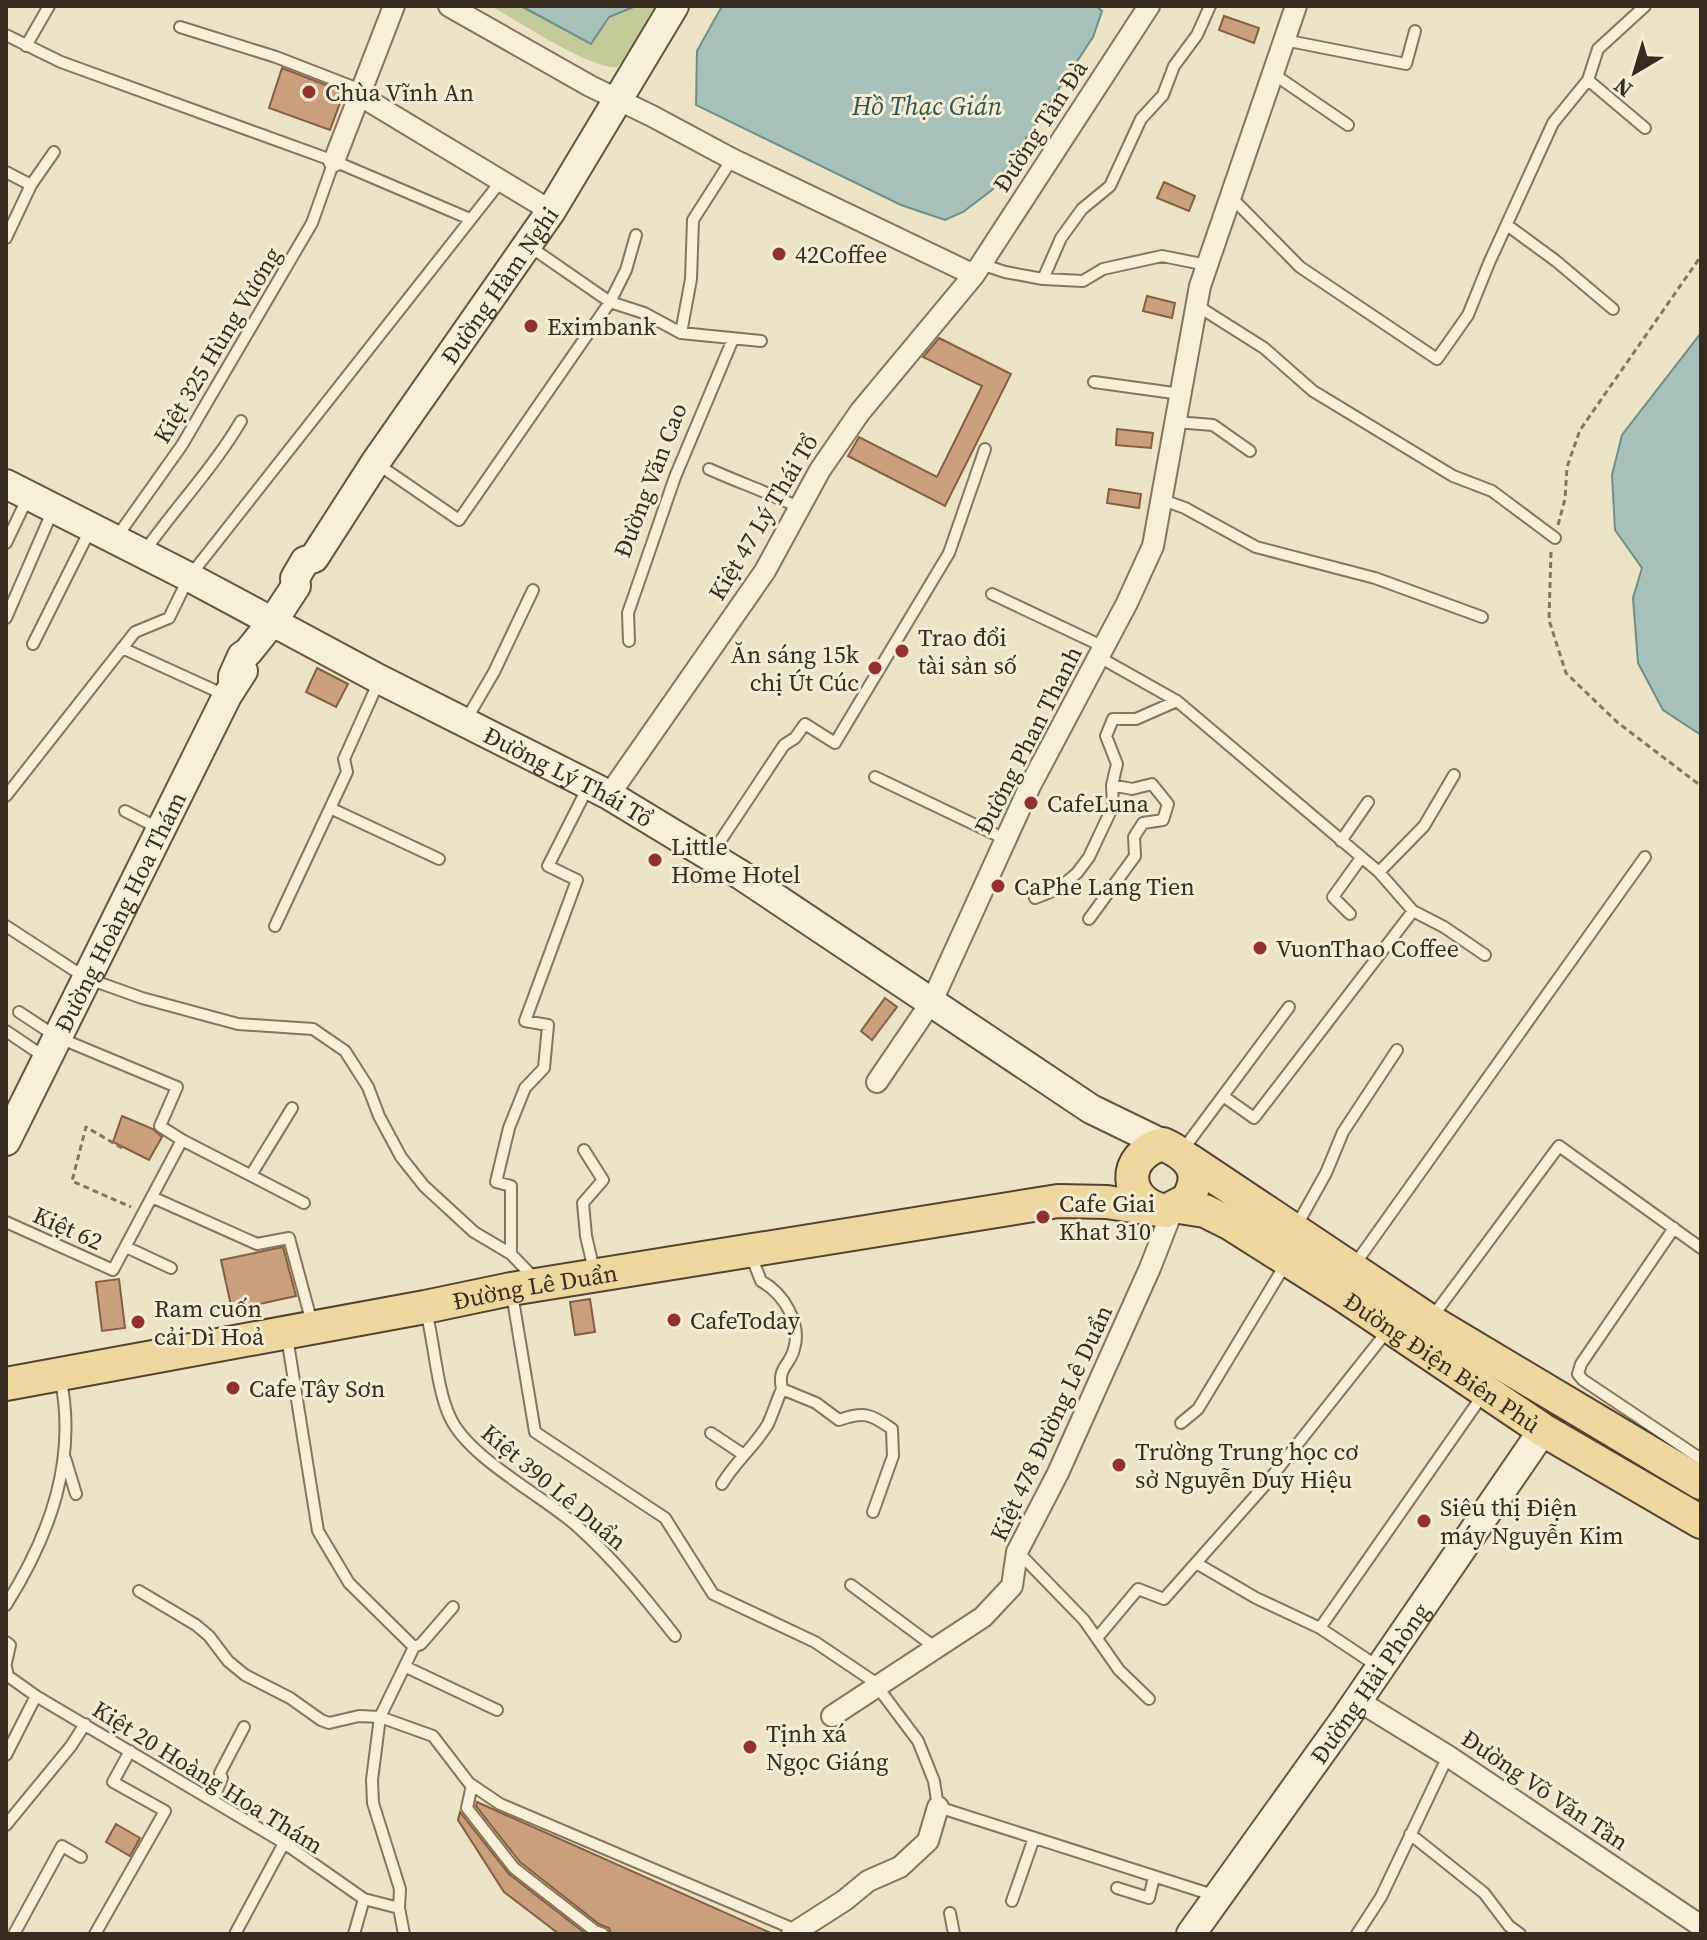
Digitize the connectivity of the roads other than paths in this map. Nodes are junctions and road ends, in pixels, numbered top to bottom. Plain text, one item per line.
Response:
1 (49, 6) edge
2 (394, 6) edge
3 (449, 6) edge
4 (674, 6) edge
5 (1149, 6) edge
6 (1210, 6) edge
7 (1296, 6) edge
8 (1645, 6) edge
9 (180, 27) dead end
10 (1415, 31) dead end
11 (6, 35) edge
12 (1284, 40) junction
13 (26, 46) junction
14 (1272, 73) junction
15 (1588, 80) junction
16 (360, 92) junction
17 (617, 99) junction
18 (1348, 125) dead end
19 (1645, 128) dead end
20 (54, 152) dead end
21 (732, 159) junction
22 (334, 161) junction
23 (6, 172) edge
24 (501, 181) junction
25 (31, 185) junction
26 (1230, 196) junction
27 (551, 211) junction
28 (470, 219) junction
29 (1507, 225) junction
30 (636, 235) dead end
31 (6, 238) edge
32 (527, 245) junction
33 (1207, 265) junction
34 (977, 269) junction
35 (1043, 279) junction
36 (610, 302) junction
37 (1196, 305) junction
38 (1613, 309) dead end
39 (681, 333) junction
40 (733, 339) junction
41 (761, 341) dead end
42 (1094, 382) dead end
43 (1181, 394) junction
44 (241, 421) dead end
45 (1176, 422) junction
46 (985, 449) dead end
47 (1250, 451) dead end
48 (375, 463) junction
49 (709, 469) dead end
50 (17, 489) edge
51 (1163, 500) junction
52 (54, 507) junction
53 (800, 508) junction
54 (103, 534) junction
55 (1555, 538) road end
56 (6, 543) edge
57 (143, 554) junction
58 (189, 577) junction
59 (533, 590) dead end
60 (992, 594) dead end
61 (1482, 617) dead end
62 (6, 618) edge
63 (273, 621) junction
64 (629, 641) dead end
65 (33, 644) dead end
66 (122, 648) junction
67 (1101, 652) junction
68 (379, 679) junction
69 (230, 690) junction
70 (1177, 701) junction
71 (465, 722) junction
72 (1454, 775) dead end
73 (875, 777) dead end
74 (1112, 785) junction
75 (599, 790) junction
76 (6, 796) edge
77 (1368, 802) dead end
78 (330, 808) junction
79 (125, 811) dead end
80 (161, 830) junction
81 (1005, 839) junction
82 (1341, 841) junction
83 (710, 857) junction
84 (1645, 857) dead end
85 (1361, 858) junction
86 (439, 859) dead end
87 (1379, 872) junction
88 (1035, 898) dead end
89 (1413, 911) junction
90 (1350, 914) dead end
91 (1089, 919) dead end
92 (6, 926) edge
93 (275, 926) dead end
94 (1485, 955) dead end
95 (86, 978) junction
96 (932, 1001) junction
97 (1289, 1007) dead end
98 (19, 1012) dead end
99 (6, 1031) edge
100 (52, 1048) junction
101 (1397, 1050) dead end
102 (877, 1082) dead end
103 (1223, 1096) junction
104 (292, 1108) dead end
105 (182, 1140) junction
106 (6, 1141) edge
107 (584, 1150) dead end
108 (1161, 1156) junction
109 (251, 1175) junction
110 (154, 1198) junction
111 (1067, 1200) junction
112 (304, 1203) dead end
113 (1170, 1208) junction
114 (6, 1222) edge
115 (1674, 1228) junction
116 (1291, 1245) junction
117 (126, 1247) junction
118 (1701, 1248) edge
119 (750, 1251) junction
120 (511, 1254) junction
121 (171, 1268) dead end
122 (1351, 1269) junction
123 (595, 1275) junction
124 (526, 1287) junction
125 (425, 1307) junction
126 (1430, 1321) junction
127 (1390, 1326) junction
128 (300, 1330) junction
129 (60, 1375) junction
130 (6, 1384) edge
131 (782, 1389) junction
132 (1485, 1391) junction
133 (1181, 1423) dead end
134 (1543, 1430) junction
135 (711, 1433) dead end
136 (744, 1455) junction
137 (65, 1456) junction
138 (1700, 1476) edge
139 (722, 1484) dead end
140 (76, 1494) dead end
141 (873, 1512) dead end
142 (1697, 1522) edge
143 (1017, 1552) junction
144 (1196, 1563) junction
145 (851, 1585) dead end
146 (139, 1591) dead end
147 (6, 1605) edge
148 (453, 1607) dead end
149 (1320, 1628) junction
150 (675, 1636) dead end
151 (1097, 1638) junction
152 (6, 1642) edge
153 (414, 1647) junction
154 (936, 1648) junction
155 (6, 1665) edge
156 (406, 1667) junction
157 (1379, 1667) junction
158 (879, 1688) junction
159 (36, 1696) junction
160 (1149, 1699) dead end
161 (1357, 1700) junction
162 (497, 1710) dead end
163 (832, 1716) dead end
164 (380, 1717) junction
165 (85, 1724) junction
166 (244, 1727) dead end
167 (130, 1751) junction
168 (6, 1755) edge
169 (1448, 1756) junction
170 (472, 1785) junction
171 (213, 1800) junction
172 (938, 1807) junction
173 (6, 1825) edge
174 (1410, 1834) junction
175 (1034, 1838) junction
176 (284, 1843) junction
177 (81, 1857) dead end
178 (1154, 1877) junction
179 (1117, 1888) dead end
180 (1217, 1897) junction
181 (364, 1899) junction
182 (1012, 1901) dead end
183 (399, 1908) junction
184 (950, 1913) dead end
185 (1701, 1926) edge
186 (794, 1932) edge
187 (1515, 1932) edge
188 (14, 1934) edge
189 (95, 1934) edge
190 (235, 1934) edge
191 (354, 1934) edge
192 (404, 1934) edge
193 (603, 1934) edge
194 (954, 1934) edge
195 (1191, 1934) edge
196 (1357, 1934) edge

1 - 13 lane
2 - 16 street
3 - 17 street
4 - 17 street, Đường Hàm Nghi
5 - 34 street, Đường Tản Đà
6 - 35 lane
7 - 12 street, Đường Phan Thanh
8 - 15 lane
9 - 16 lane
10 - 12 lane
11 - 13 lane
12 - 14 street, Đường Phan Thanh
13 - 22 lane
14 - 18 lane
14 - 26 street, Đường Phan Thanh
15 - 19 lane
15 - 29 lane
16 - 22 street
16 - 24 street
17 - 21 street
17 - 27 street, Đường Hàm Nghi
20 - 25 lane
21 - 34 street
21 - 39 lane
22 - 28 lane
22 - 54 lane, Kiệt 325 Hùng Vương
23 - 25 lane
24 - 27 street
24 - 28 lane
25 - 31 lane
26 - 29 lane
26 - 33 street, Đường Phan Thanh
27 - 32 street, Đường Hàm Nghi
28 - 58 lane
29 - 38 lane
30 - 36 lane
32 - 36 lane
32 - 48 street, Đường Hàm Nghi
33 - 35 lane
33 - 37 street, Đường Phan Thanh
34 - 35 lane
34 - 53 street, Kiệt 47 Lý Thái Tổ
36 - 39 lane
36 - 48 lane
37 - 43 street, Đường Phan Thanh
37 - 55 lane
39 - 40 lane
40 - 41 lane
40 - 64 lane, Đường Văn Cao
42 - 43 lane
43 - 45 street, Đường Phan Thanh
44 - 57 lane
45 - 47 lane
45 - 51 street, Đường Phan Thanh
46 - 83 lane
48 - 63 street, Đường Hàm Nghi
49 - 53 lane
50 - 52 street, Đường Lý Thái Tổ
50 - 56 lane
51 - 61 lane
51 - 67 street, Đường Phan Thanh
52 - 54 street, Đường Lý Thái Tổ
52 - 62 lane
53 - 75 street, Kiệt 47 Lý Thái Tổ
54 - 57 street, Đường Lý Thái Tổ
54 - 65 lane, Kiệt 325 Hùng Vương
57 - 58 street, Đường Lý Thái Tổ
58 - 63 street, Đường Lý Thái Tổ
58 - 66 lane
59 - 71 lane
60 - 67 lane
63 - 68 street, Đường Lý Thái Tổ
63 - 69 street, Đường Hoàng Hoa Thám
66 - 69 lane
66 - 76 lane
67 - 70 lane
67 - 81 street, Đường Phan Thanh
68 - 71 street, Đường Lý Thái Tổ
68 - 78 lane
69 - 80 street, Đường Hoàng Hoa Thám
70 - 74 lane
70 - 82 lane
71 - 75 street, Đường Lý Thái Tổ
72 - 87 lane
73 - 81 lane
74 - 88 lane
74 - 91 lane
75 - 83 street, Đường Lý Thái Tổ
75 - 120 lane
77 - 82 lane
78 - 86 lane
78 - 93 lane
79 - 80 lane
80 - 95 street, Đường Hoàng Hoa Thám
81 - 96 street, Đường Phan Thanh
82 - 85 lane
83 - 96 street, Đường Lý Thái Tổ
84 - 122 lane
85 - 87 lane
85 - 90 lane
87 - 89 lane
89 - 94 lane
89 - 103 lane
92 - 95 lane
95 - 100 street, Đường Hoàng Hoa Thám
95 - 120 lane
96 - 102 street, Đường Phan Thanh
96 - 108 street, Đường Lý Thái Tổ
97 - 103 lane
98 - 100 lane
99 - 100 lane
100 - 105 lane
100 - 106 street, Đường Hoàng Hoa Thám
101 - 116 lane
103 - 108 lane
104 - 109 lane
105 - 109 lane
105 - 110 lane
107 - 123 lane
108 - 111 main road, Đường Lê Duẩn
108 - 113 main road
108 - 113 main road
108 - 116 main road, Đường Điện Biên Phủ
109 - 112 lane
110 - 117 lane
110 - 128 lane
111 - 113 main road, Đường Lê Duẩn
111 - 119 main road, Đường Lê Duẩn
113 - 116 main road, Đường Điện Biên Phủ
113 - 143 street, Kiệt 478 Đường Lê Duẩn
114 - 117 lane, Kiệt 62
115 - 118 lane
115 - 126 lane
115 - 138 lane
116 - 122 main road, Đường Điện Biên Phủ
116 - 127 main road, Đường Điện Biên Phủ
116 - 133 lane
117 - 121 lane
119 - 123 main road, Đường Lê Duẩn
119 - 131 lane
120 - 124 lane
122 - 126 main road, Đường Điện Biên Phủ
123 - 124 main road, Đường Lê Duẩn
124 - 125 main road, Đường Lê Duẩn
124 - 158 lane
125 - 128 main road, Đường Lê Duẩn
125 - 150 lane, Kiệt 390 Lê Duẩn
126 - 138 main road, Đường Điện Biên Phủ
127 - 132 main road, Đường Điện Biên Phủ
127 - 144 lane
128 - 129 main road, Đường Lê Duẩn
128 - 153 lane
129 - 130 main road, Đường Lê Duẩn
129 - 137 lane
131 - 136 lane
131 - 141 lane
132 - 134 main road, Đường Điện Biên Phủ
132 - 149 lane
134 - 142 main road, Đường Điện Biên Phủ
134 - 157 street, Đường Hải Phòng
135 - 136 lane
136 - 139 lane
137 - 140 lane
137 - 147 lane
143 - 151 lane
143 - 154 street, Kiệt 478 Đường Lê Duẩn
144 - 149 lane
144 - 151 lane
145 - 154 lane
146 - 164 lane
148 - 153 lane
149 - 157 lane
151 - 160 lane
152 - 155 lane, Kiệt 20 Hoàng Hoa Thám
153 - 156 lane
154 - 158 street, Kiệt 478 Đường Lê Duẩn
155 - 159 lane, Kiệt 20 Hoàng Hoa Thám
156 - 162 lane
156 - 164 lane
157 - 161 street, Đường Hải Phòng
158 - 163 street, Kiệt 478 Đường Lê Duẩn
158 - 172 lane
159 - 165 lane, Kiệt 20 Hoàng Hoa Thám
159 - 168 lane
161 - 169 street, Đường Võ Văn Tần
161 - 180 street, Đường Hải Phòng
164 - 170 lane
164 - 183 lane
165 - 167 lane, Kiệt 20 Hoàng Hoa Thám
165 - 173 lane
166 - 171 lane
167 - 171 lane, Kiệt 20 Hoàng Hoa Thám
167 - 189 lane
169 - 174 lane
169 - 185 street, Đường Võ Văn Tần
170 - 186 lane
170 - 193 lane
171 - 176 lane, Kiệt 20 Hoàng Hoa Thám
172 - 175 lane
172 - 186 street
174 - 187 lane
174 - 196 lane
175 - 178 lane
175 - 182 lane
176 - 181 lane, Kiệt 20 Hoàng Hoa Thám
176 - 190 lane
177 - 188 lane
178 - 179 lane
178 - 180 lane
180 - 195 street, Đường Hải Phòng
181 - 183 lane, Kiệt 20 Hoàng Hoa Thám
181 - 191 lane
183 - 192 lane
184 - 194 lane

